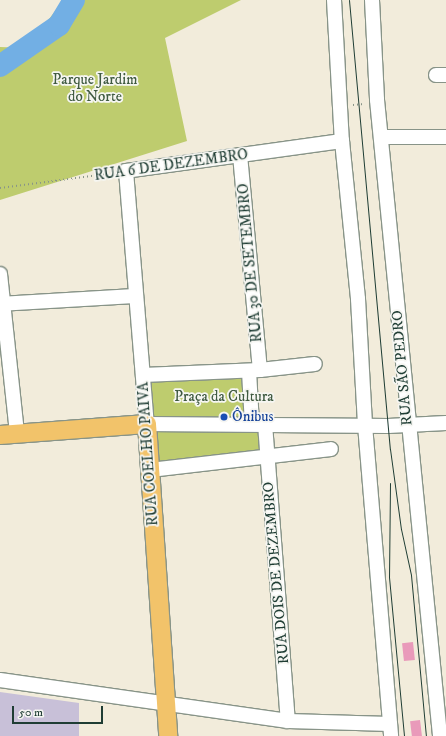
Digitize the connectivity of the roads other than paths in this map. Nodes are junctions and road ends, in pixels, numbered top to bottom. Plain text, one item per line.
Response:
1 (334, 0) edge
2 (372, 0) edge
3 (381, 137) junction
4 (446, 137) edge
5 (342, 141) junction
6 (240, 156) junction
7 (126, 171) joint
8 (0, 274) edge
9 (136, 296) junction
10 (1, 304) edge
11 (315, 364) dead end
12 (255, 370) junction
13 (143, 375) junction
14 (147, 424) junction
15 (258, 424) junction
16 (446, 424) edge
17 (365, 425) junction
18 (407, 425) junction
19 (9, 434) edge
20 (331, 449) dead end
21 (267, 458) junction
22 (150, 470) junction
23 (0, 680) edge
24 (164, 702) junction
25 (288, 721) junction
26 (390, 730) edge
27 (168, 736) edge
28 (440, 736) edge

1 - 5 street
2 - 3 street, RUA SÃO PEDRO
3 - 4 street
3 - 18 street, RUA SÃO PEDRO
5 - 6 street, RUA 6 DE DEZEMBRO
5 - 17 street
6 - 7 street, RUA 6 DE DEZEMBRO
6 - 12 street, RUA 30 DE SETEMBRO
7 - 9 street, RUA COELHO PAIVA
8 - 10 street
9 - 10 street
9 - 13 street, RUA COELHO PAIVA
10 - 19 street
11 - 12 street
12 - 13 street
12 - 15 street, RUA 30 DE SETEMBRO
13 - 14 street, RUA COELHO PAIVA
14 - 15 street
14 - 19 main road
14 - 22 main road, RUA COELHO PAIVA
15 - 17 street
15 - 21 street, RUA DOIS DE DEZEMBRO
16 - 18 street
17 - 18 street
17 - 26 street
18 - 28 street, RUA SÃO PEDRO
20 - 21 street
21 - 22 street
21 - 25 street, RUA DOIS DE DEZEMBRO
22 - 24 main road, RUA COELHO PAIVA
23 - 24 street
24 - 25 street
24 - 27 main road, RUA COELHO PAIVA
25 - 26 street

